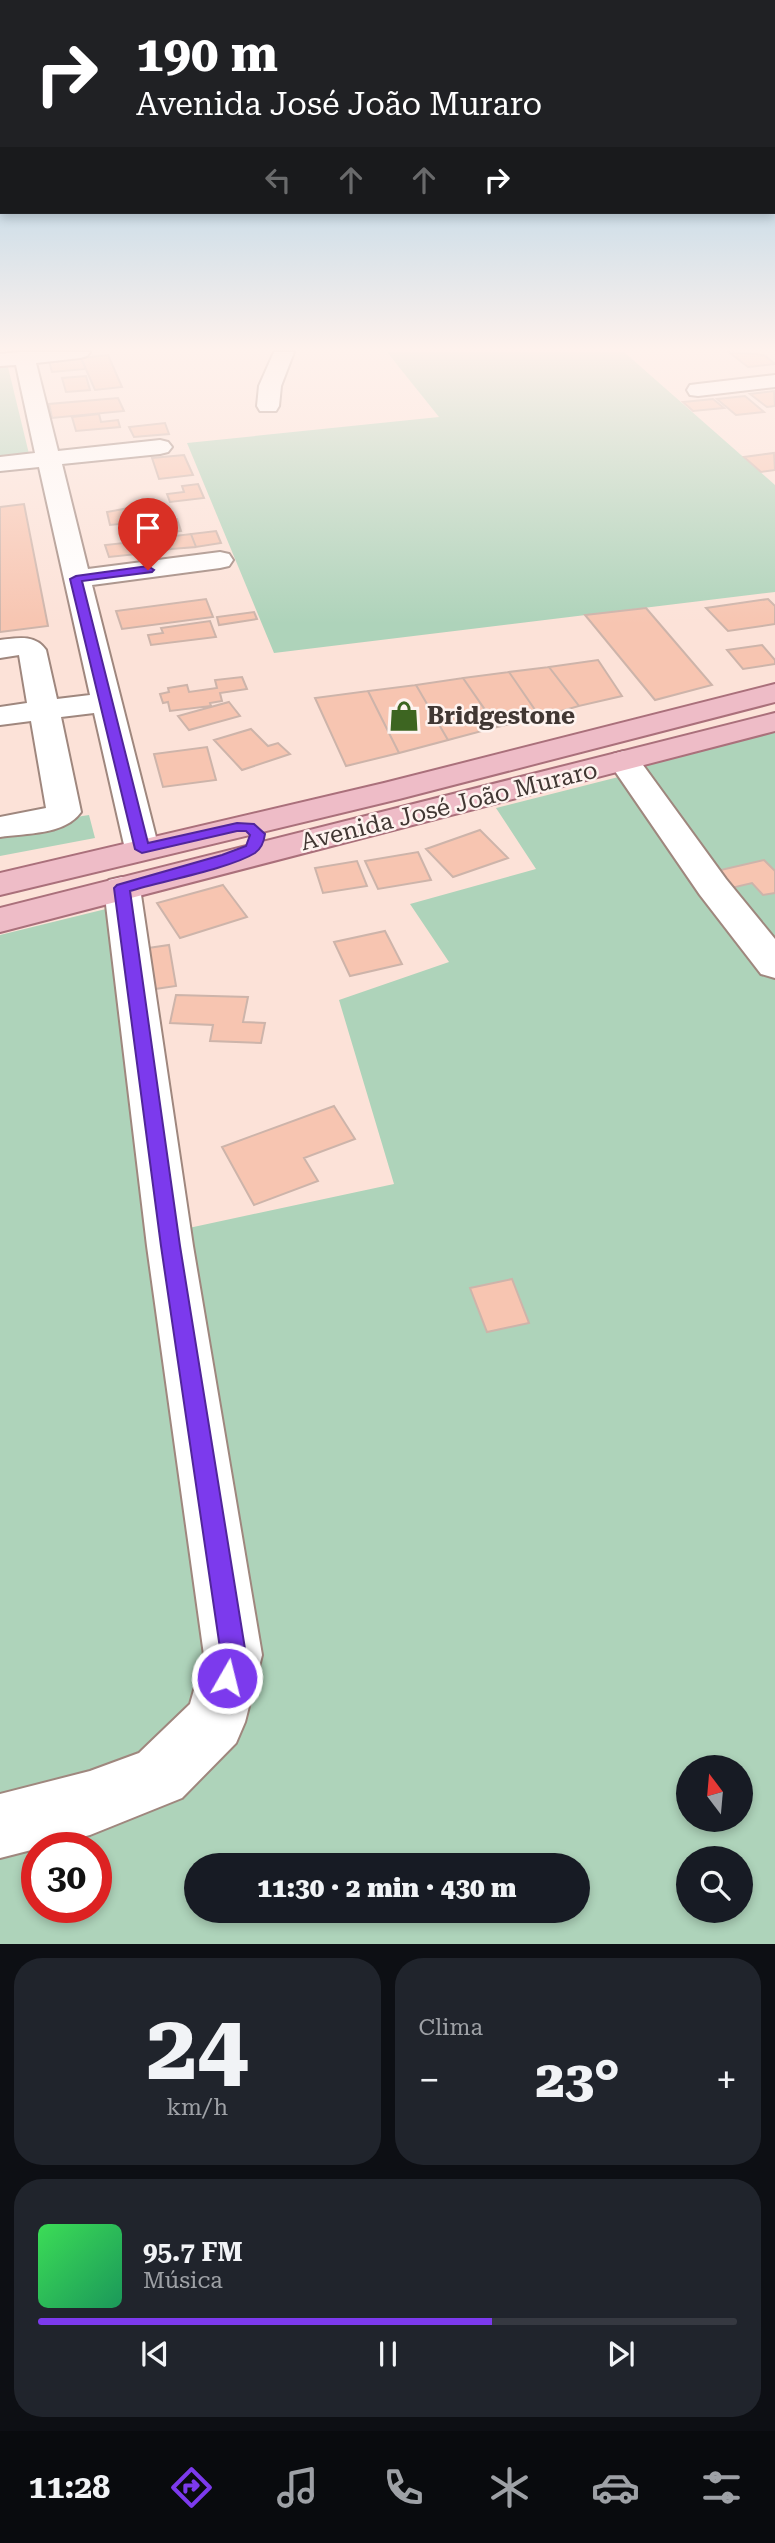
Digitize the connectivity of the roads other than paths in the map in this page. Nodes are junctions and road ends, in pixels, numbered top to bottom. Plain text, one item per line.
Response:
1 (42, 443) edge
2 (160, 447) dead end
3 (48, 458) junction
4 (0, 464) edge
5 (220, 560) dead end
6 (76, 579) junction
7 (0, 649) edge
8 (775, 694) edge
9 (106, 702) junction
10 (42, 710) junction
11 (0, 716) edge
12 (775, 722) edge
13 (624, 761) junction
14 (0, 827) edge
15 (140, 872) junction
16 (0, 886) edge
17 (0, 920) edge
18 (775, 965) edge
19 (0, 1826) edge

1 - 3 street
2 - 3 street
3 - 4 street
3 - 6 street
5 - 6 street
6 - 9 street
7 - 10 street
8 - 15 main road, Avenida José João Muraro
9 - 10 street
9 - 15 street
10 - 11 street
10 - 14 street
12 - 13 main road, Avenida José João Muraro
13 - 15 main road, Avenida José João Muraro
13 - 18 street
15 - 16 main road, Avenida José João Muraro
15 - 17 main road, Avenida José João Muraro
15 - 19 street

